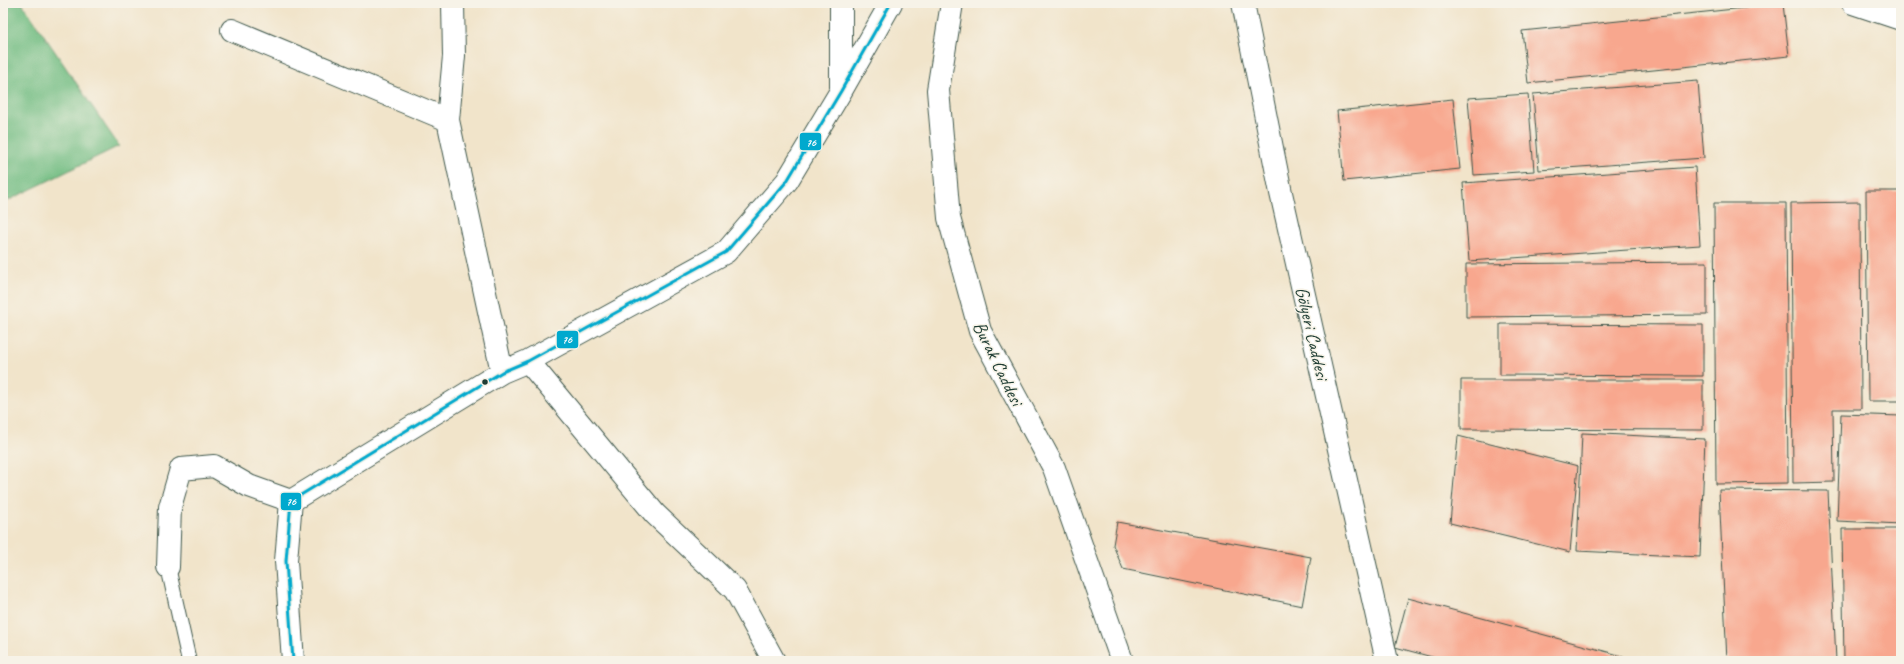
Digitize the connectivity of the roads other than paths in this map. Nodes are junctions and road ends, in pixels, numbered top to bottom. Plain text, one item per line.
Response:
1 (453, 3) edge
2 (842, 3) edge
3 (890, 3) edge
4 (952, 3) edge
5 (1244, 3) edge
6 (1853, 3) edge
7 (1901, 19) edge
8 (232, 30) dead end
9 (841, 91) junction
10 (448, 120) junction
11 (528, 361) junction
12 (502, 372) junction
13 (291, 501) junction
14 (168, 567) joint
15 (189, 661) edge
16 (293, 661) edge
17 (774, 661) edge
18 (1122, 661) edge
19 (1387, 661) edge

1 - 10 street
2 - 9 street
3 - 9 street
4 - 18 street, Burak Caddesi
5 - 19 street, Gölyeri Caddesi
6 - 7 street
8 - 10 street
9 - 11 street
10 - 12 street
11 - 12 street
11 - 17 street
12 - 13 street
13 - 14 street
13 - 16 street
14 - 15 lane

